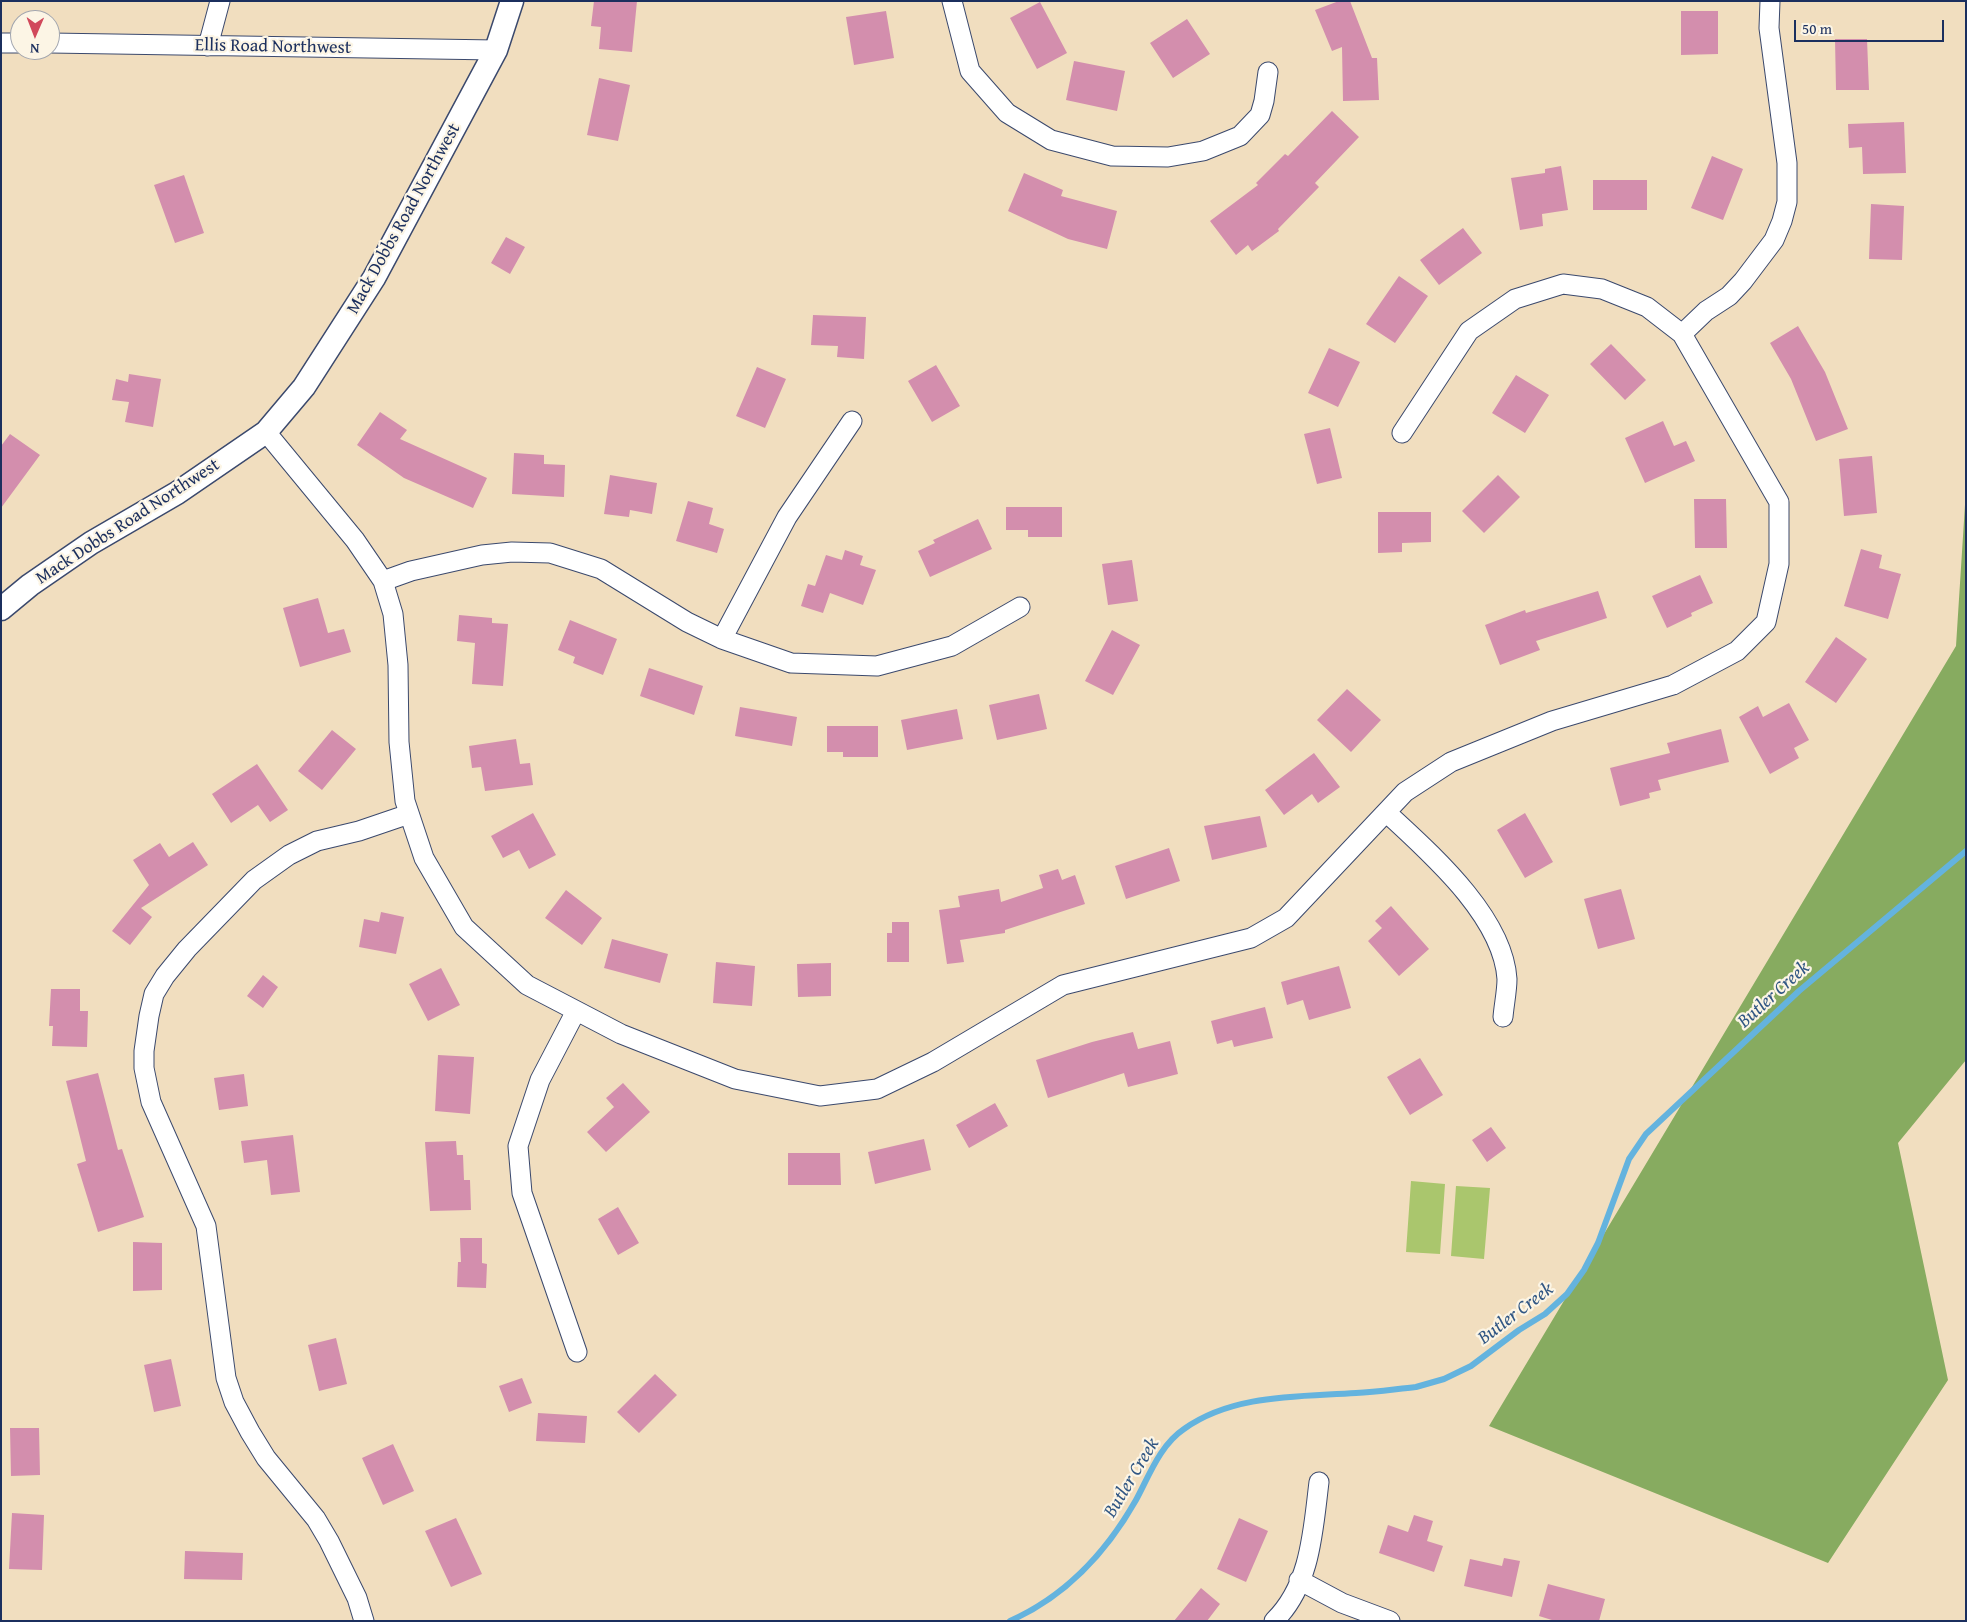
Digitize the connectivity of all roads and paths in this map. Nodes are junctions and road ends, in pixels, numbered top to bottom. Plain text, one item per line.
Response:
1 (220, 1) edge
2 (512, 1) edge
3 (952, 1) edge
4 (1770, 1) edge
5 (60, 44) edge
6 (208, 46) junction
7 (496, 50) junction
8 (1268, 72) dead end
9 (1682, 334) junction
10 (852, 421) dead end
11 (266, 432) junction
12 (1402, 433) dead end
13 (383, 581) junction
14 (1020, 607) dead end
15 (1, 609) edge
16 (722, 639) junction
17 (1387, 813) junction
18 (409, 814) junction
19 (576, 1011) junction
20 (1503, 1017) dead end
21 (577, 1352) dead end
22 (1319, 1482) dead end
23 (1299, 1580) junction
24 (364, 1621) edge
25 (1274, 1621) edge
26 (1390, 1621) edge

1 - 6 street
2 - 7 street, Mack Dobbs Road Northwest
3 - 8 street
4 - 9 street
5 - 6 street, Ellis Road Northwest
6 - 7 street, Ellis Road Northwest
7 - 11 street, Mack Dobbs Road Northwest
9 - 12 street
9 - 17 street
10 - 16 street
11 - 13 street
11 - 15 street, Mack Dobbs Road Northwest
13 - 16 street
13 - 18 street
14 - 16 street
17 - 19 street
17 - 20 street
18 - 19 street
18 - 24 street
19 - 21 street
22 - 23 street
23 - 25 street
23 - 26 street

